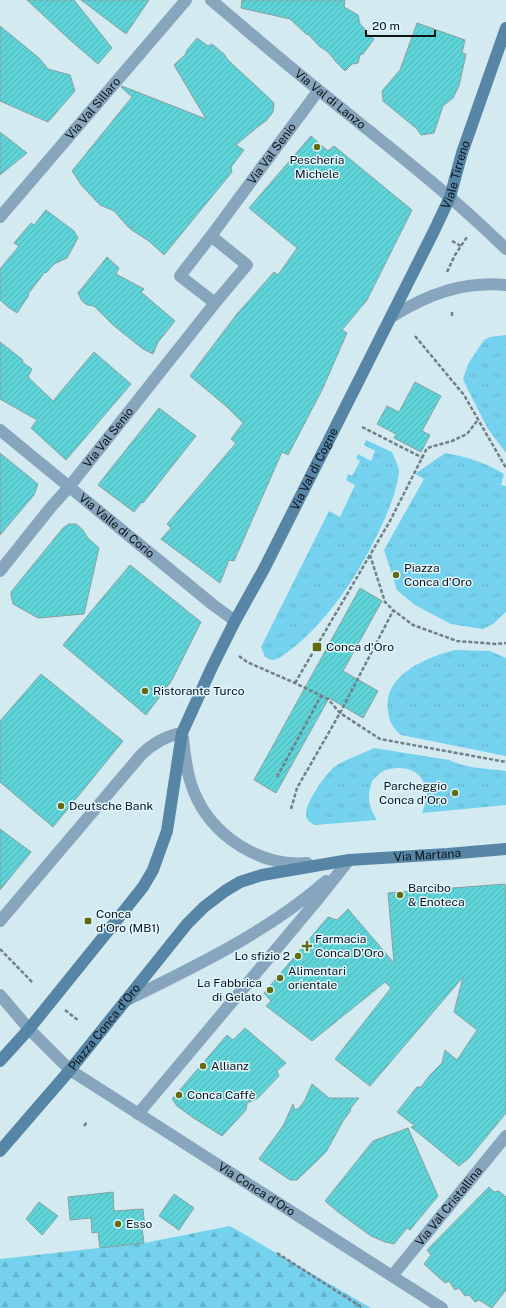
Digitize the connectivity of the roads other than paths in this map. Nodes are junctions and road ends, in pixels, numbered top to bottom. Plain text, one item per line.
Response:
1 (186, 0) edge
2 (211, 0) edge
3 (506, 28) edge
4 (318, 90) junction
5 (450, 197) junction
6 (0, 217) edge
7 (211, 236) junction
8 (506, 249) edge
9 (506, 285) edge
10 (215, 304) junction
11 (393, 316) junction
12 (0, 430) edge
13 (69, 487) junction
14 (0, 571) edge
15 (235, 621) junction
16 (182, 733) junction
17 (506, 849) edge
18 (349, 860) junction
19 (0, 922) edge
20 (0, 995) edge
21 (125, 1001) junction
22 (29, 1029) junction
23 (0, 1061) edge
24 (70, 1070) junction
25 (138, 1114) junction
26 (506, 1136) edge
27 (0, 1151) edge
28 (392, 1276) junction
29 (442, 1308) edge

1 - 6 street, Via Val Sillaro
2 - 4 street, Via Val di Lanzo
3 - 5 main road, Viale Tirreno
4 - 5 street, Via Val di Lanzo
4 - 7 street, Via Val Senio
5 - 8 street, Via Val di Lanzo
5 - 11 main road, Viale Tirreno
7 - 10 street, Via Val Senio
7 - 10 street, Via Val Senio
9 - 11 street
10 - 13 street, Via Val Senio
11 - 15 main road, Via Val di Cogne
12 - 13 street, Via Valle di Corio
13 - 14 street, Via Val Senio
13 - 15 street, Via Valle di Corio
15 - 16 main road
16 - 18 street
16 - 19 street
16 - 22 main road
17 - 18 main road, Via Martana
18 - 21 street
18 - 21 main road, Piazza Conca d'Oro
18 - 25 street
20 - 22 street
21 - 24 main road, Piazza Conca d'Oro
22 - 23 main road
22 - 24 street, Piazza Conca d'Oro
24 - 25 street, Via Conca d'Oro
24 - 27 main road
25 - 28 street, Via Conca d'Oro
26 - 28 street, Via Val Cristallina
28 - 29 street, Via Conca d'Oro

